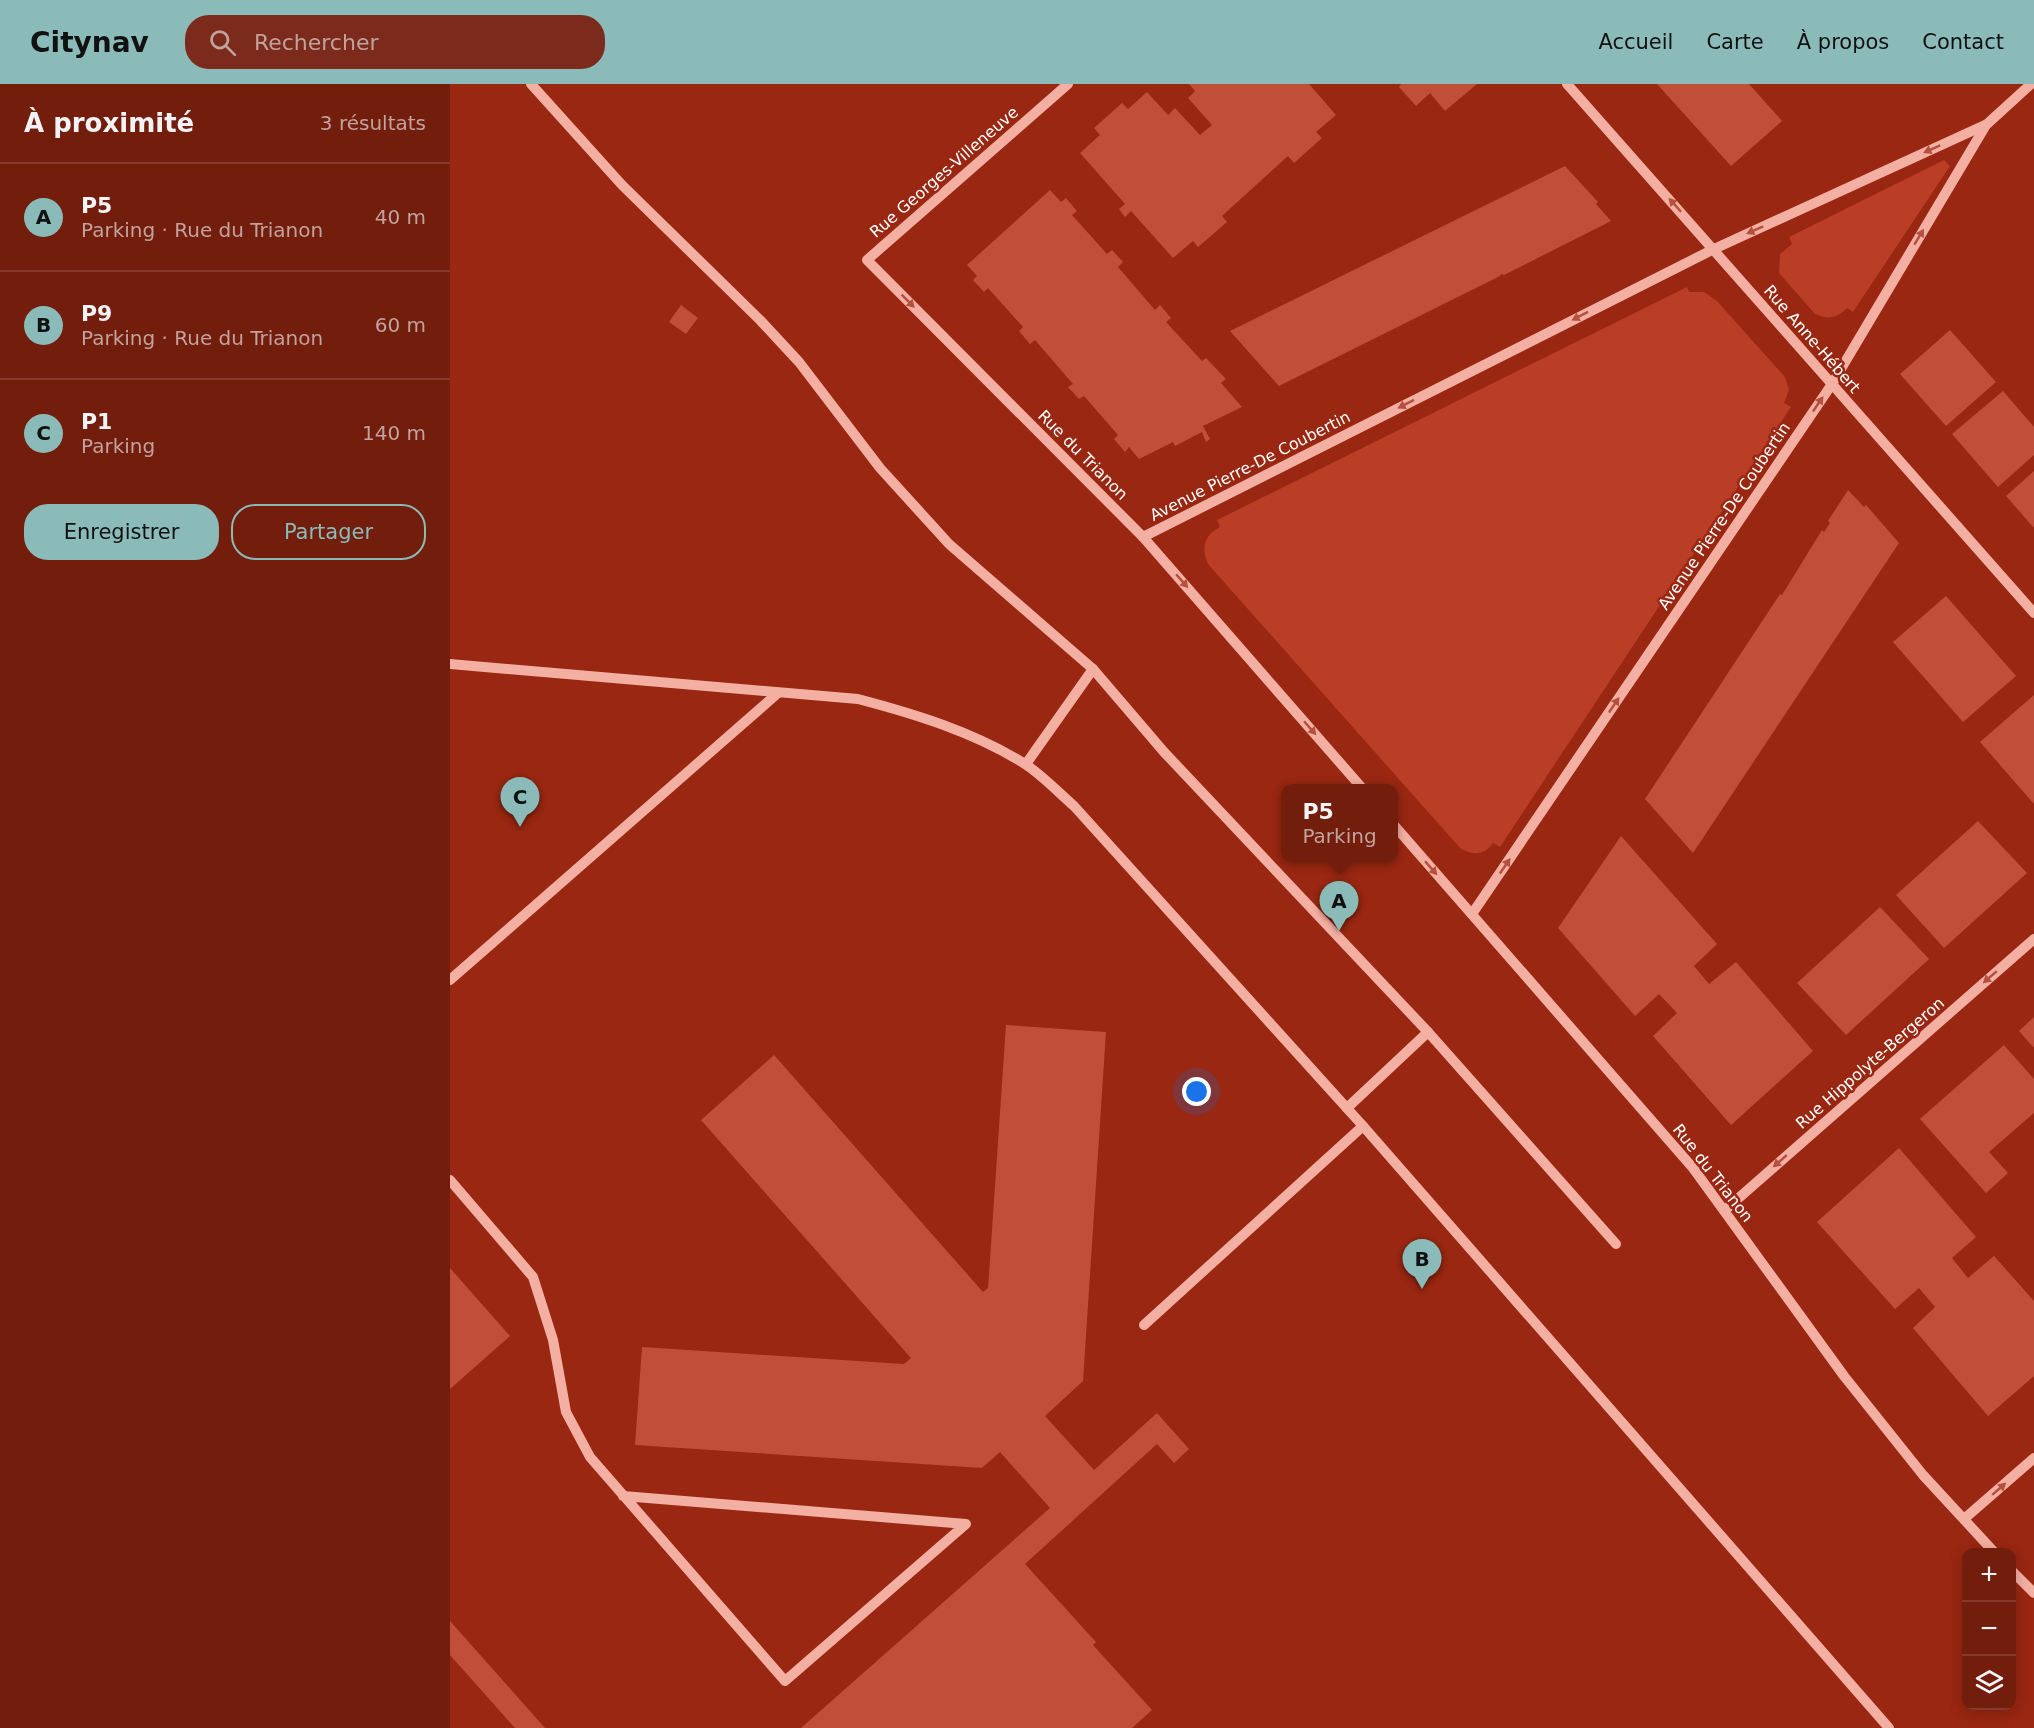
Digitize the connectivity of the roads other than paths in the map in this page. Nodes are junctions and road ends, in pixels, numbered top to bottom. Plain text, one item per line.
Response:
1 (531, 84) edge
2 (1068, 84) edge
3 (1567, 84) edge
4 (2031, 84) edge
5 (1986, 125) junction
6 (1714, 249) junction
7 (867, 260) joint
8 (1832, 384) junction
9 (1143, 537) junction
10 (2034, 613) edge
11 (450, 664) edge
12 (1093, 669) junction
13 (778, 693) junction
14 (1026, 764) junction
15 (1358, 784) edge
16 (1398, 830) edge
17 (1472, 914) junction
18 (2034, 939) edge
19 (450, 980) edge
20 (1428, 1032) junction
21 (1347, 1108) junction
22 (1363, 1126) junction
23 (450, 1180) edge
24 (1725, 1210) junction
25 (1616, 1244) dead end
26 (1144, 1325) dead end
27 (2034, 1458) edge
28 (623, 1496) junction
29 (1964, 1520) junction
30 (1990, 1548) edge
31 (2016, 1575) edge
32 (2034, 1593) edge
33 (1889, 1728) edge

1 - 12 street
2 - 7 street, Rue Georges-Villeneuve
6 -> 3 street, Rue Anne-Hébert
4 - 5 street, Avenue Pierre-De Coubertin
5 -> 6 street, Avenue Pierre-De Coubertin
8 -> 5 street, Avenue Pierre-De Coubertin
6 - 8 street, Rue Anne-Hébert
6 -> 9 street, Avenue Pierre-De Coubertin
7 -> 9 street, Rue du Trianon
8 - 10 street, Rue Anne-Hébert
17 -> 8 street, Avenue Pierre-De Coubertin
9 -> 15 street, Rue du Trianon
11 - 13 street
12 - 14 street
12 - 20 street
13 - 14 street
13 - 19 street
14 - 21 street
16 -> 17 street, Rue du Trianon
17 - 24 street, Rue du Trianon
18 -> 24 street, Rue Hippolyte-Bergeron
20 - 21 street
20 - 25 street
21 - 22 street
22 - 26 street
22 - 33 street
23 - 28 street
24 - 29 street, Rue du Trianon
29 -> 27 street
28 - 28 street
29 - 30 street, Rue du Trianon
31 - 32 street

